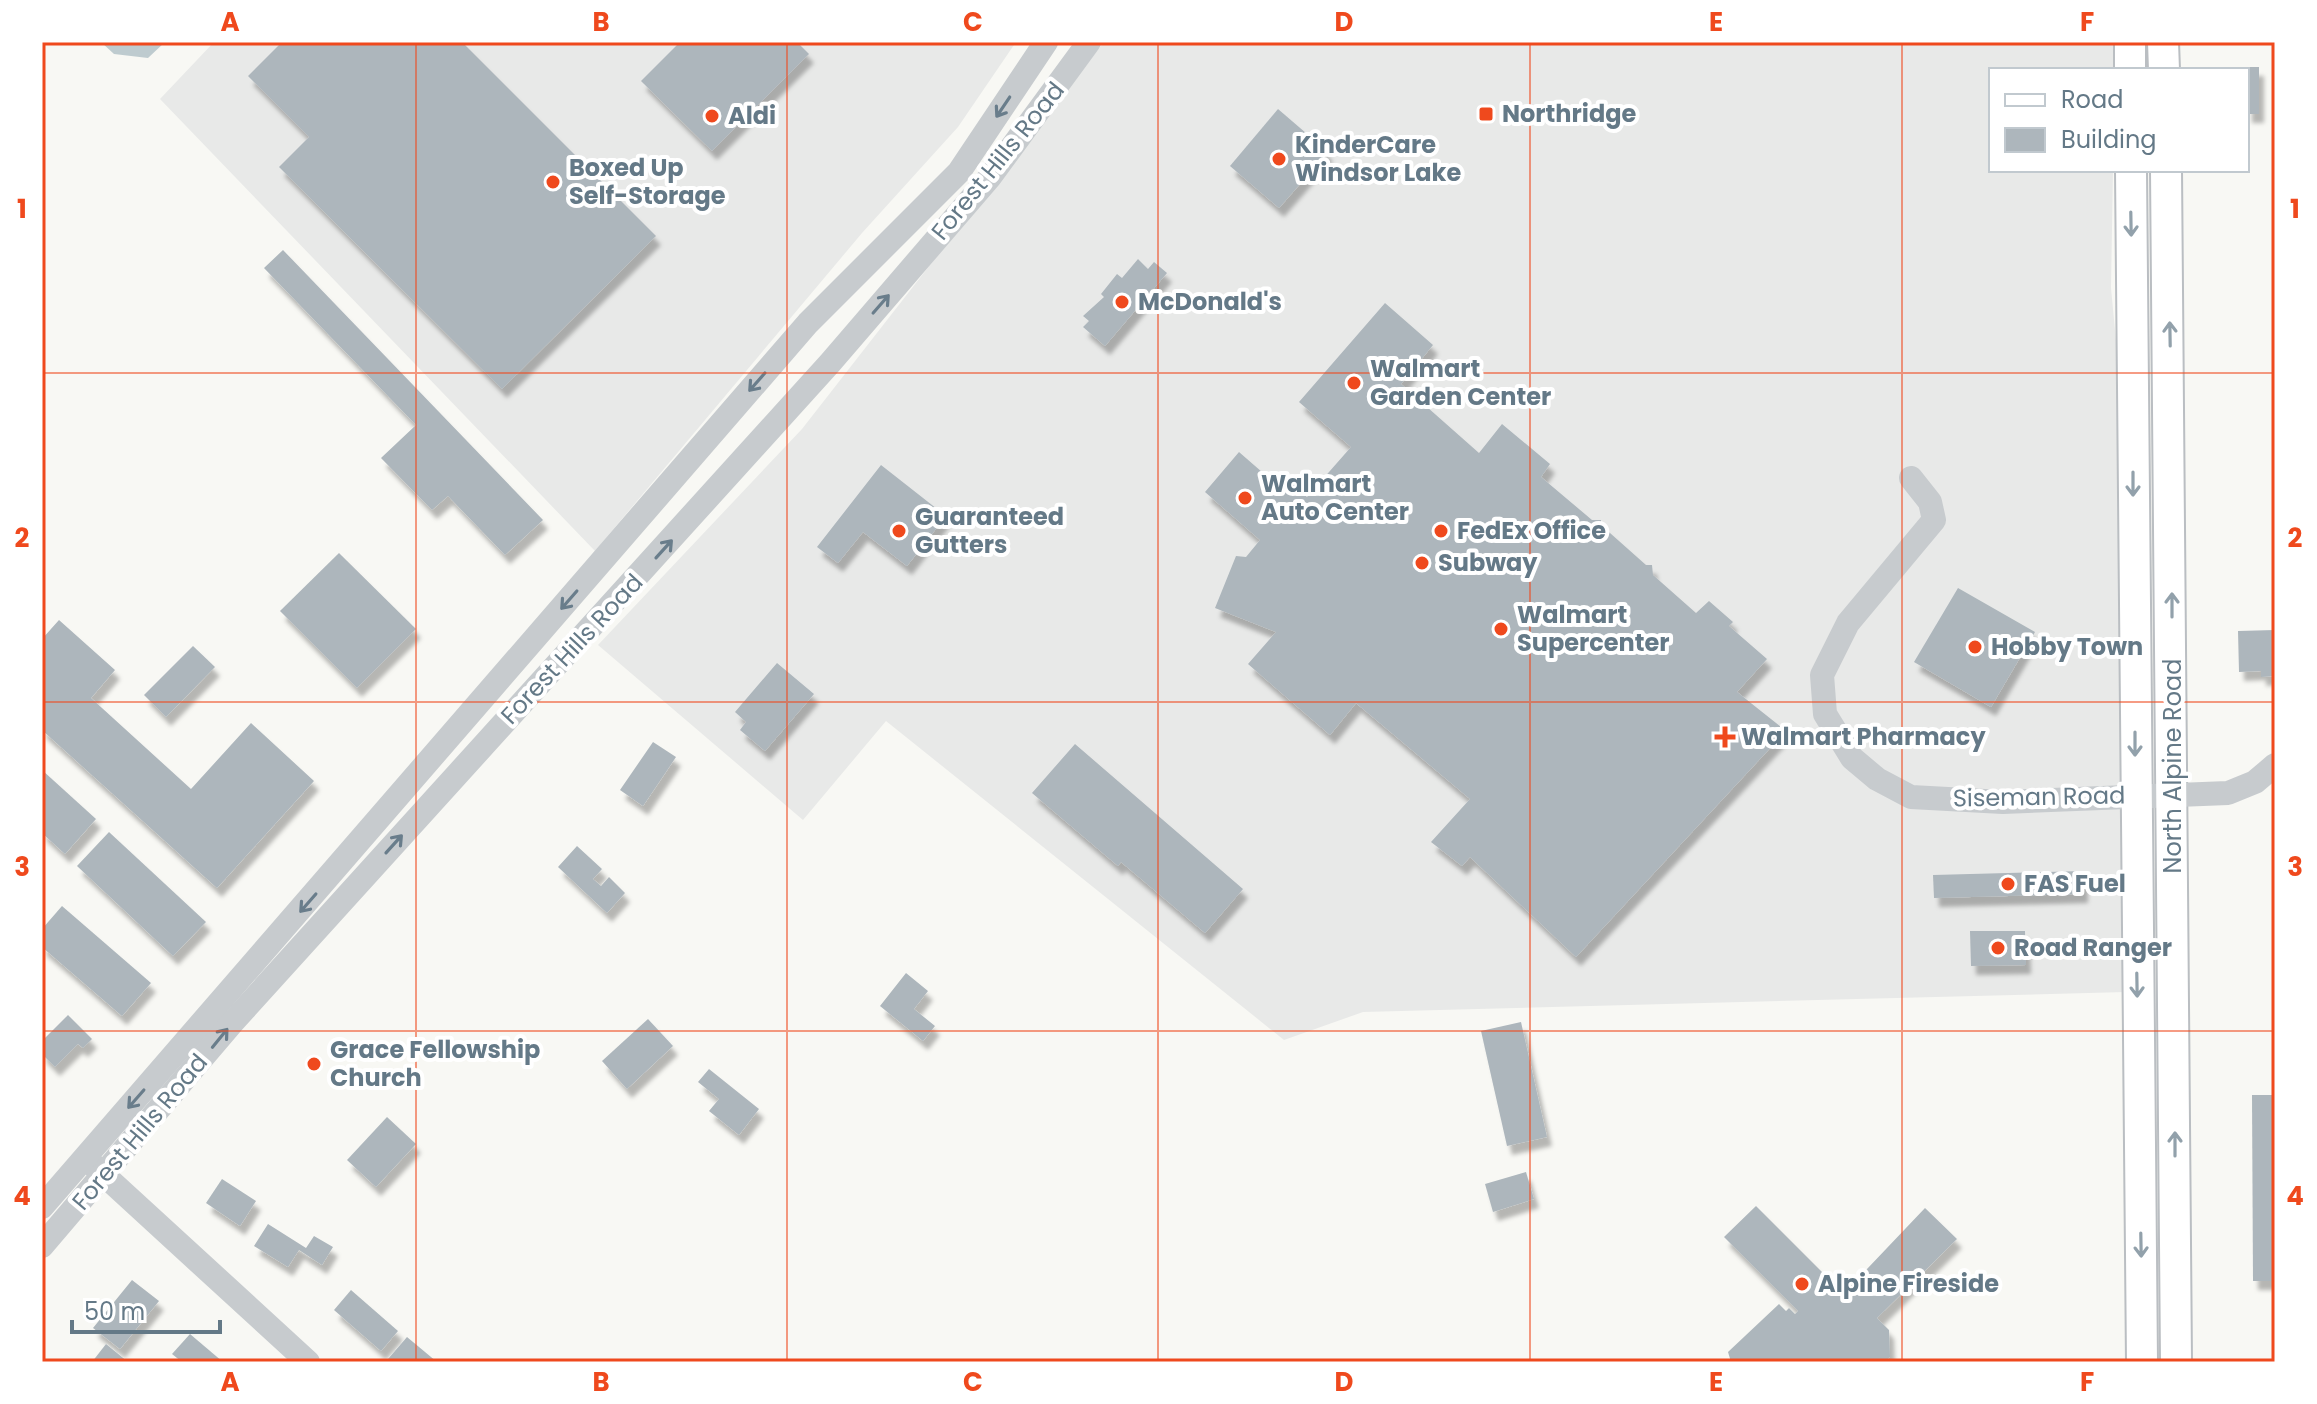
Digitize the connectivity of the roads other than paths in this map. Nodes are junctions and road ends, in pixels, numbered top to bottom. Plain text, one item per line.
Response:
1 (1046, 42) edge
2 (1089, 42) edge
3 (2130, 42) edge
4 (2163, 42) edge
5 (2130, 68) edge
6 (2164, 68) edge
7 (2131, 172) edge
8 (2166, 172) edge
9 (1911, 478) dead end
10 (2275, 765) edge
11 (2135, 795) junction
12 (2173, 795) junction
13 (84, 1157) junction
14 (103, 1174) junction
15 (42, 1207) edge
16 (42, 1246) edge
17 (308, 1362) edge
18 (2142, 1362) edge
19 (2176, 1362) edge

1 -> 13 street, Forest Hills Road
14 -> 2 street, Forest Hills Road
3 - 5 main road
4 - 6 main road
7 -> 11 main road, North Alpine Road
12 -> 8 main road, North Alpine Road
9 - 11 street, Siseman Road
10 - 12 street, Siseman Road
11 - 12 street, Siseman Road
11 -> 18 main road, North Alpine Road
19 -> 12 main road, North Alpine Road
13 - 14 street
13 - 15 street, Forest Hills Road
14 - 16 street, Forest Hills Road
14 - 17 street

